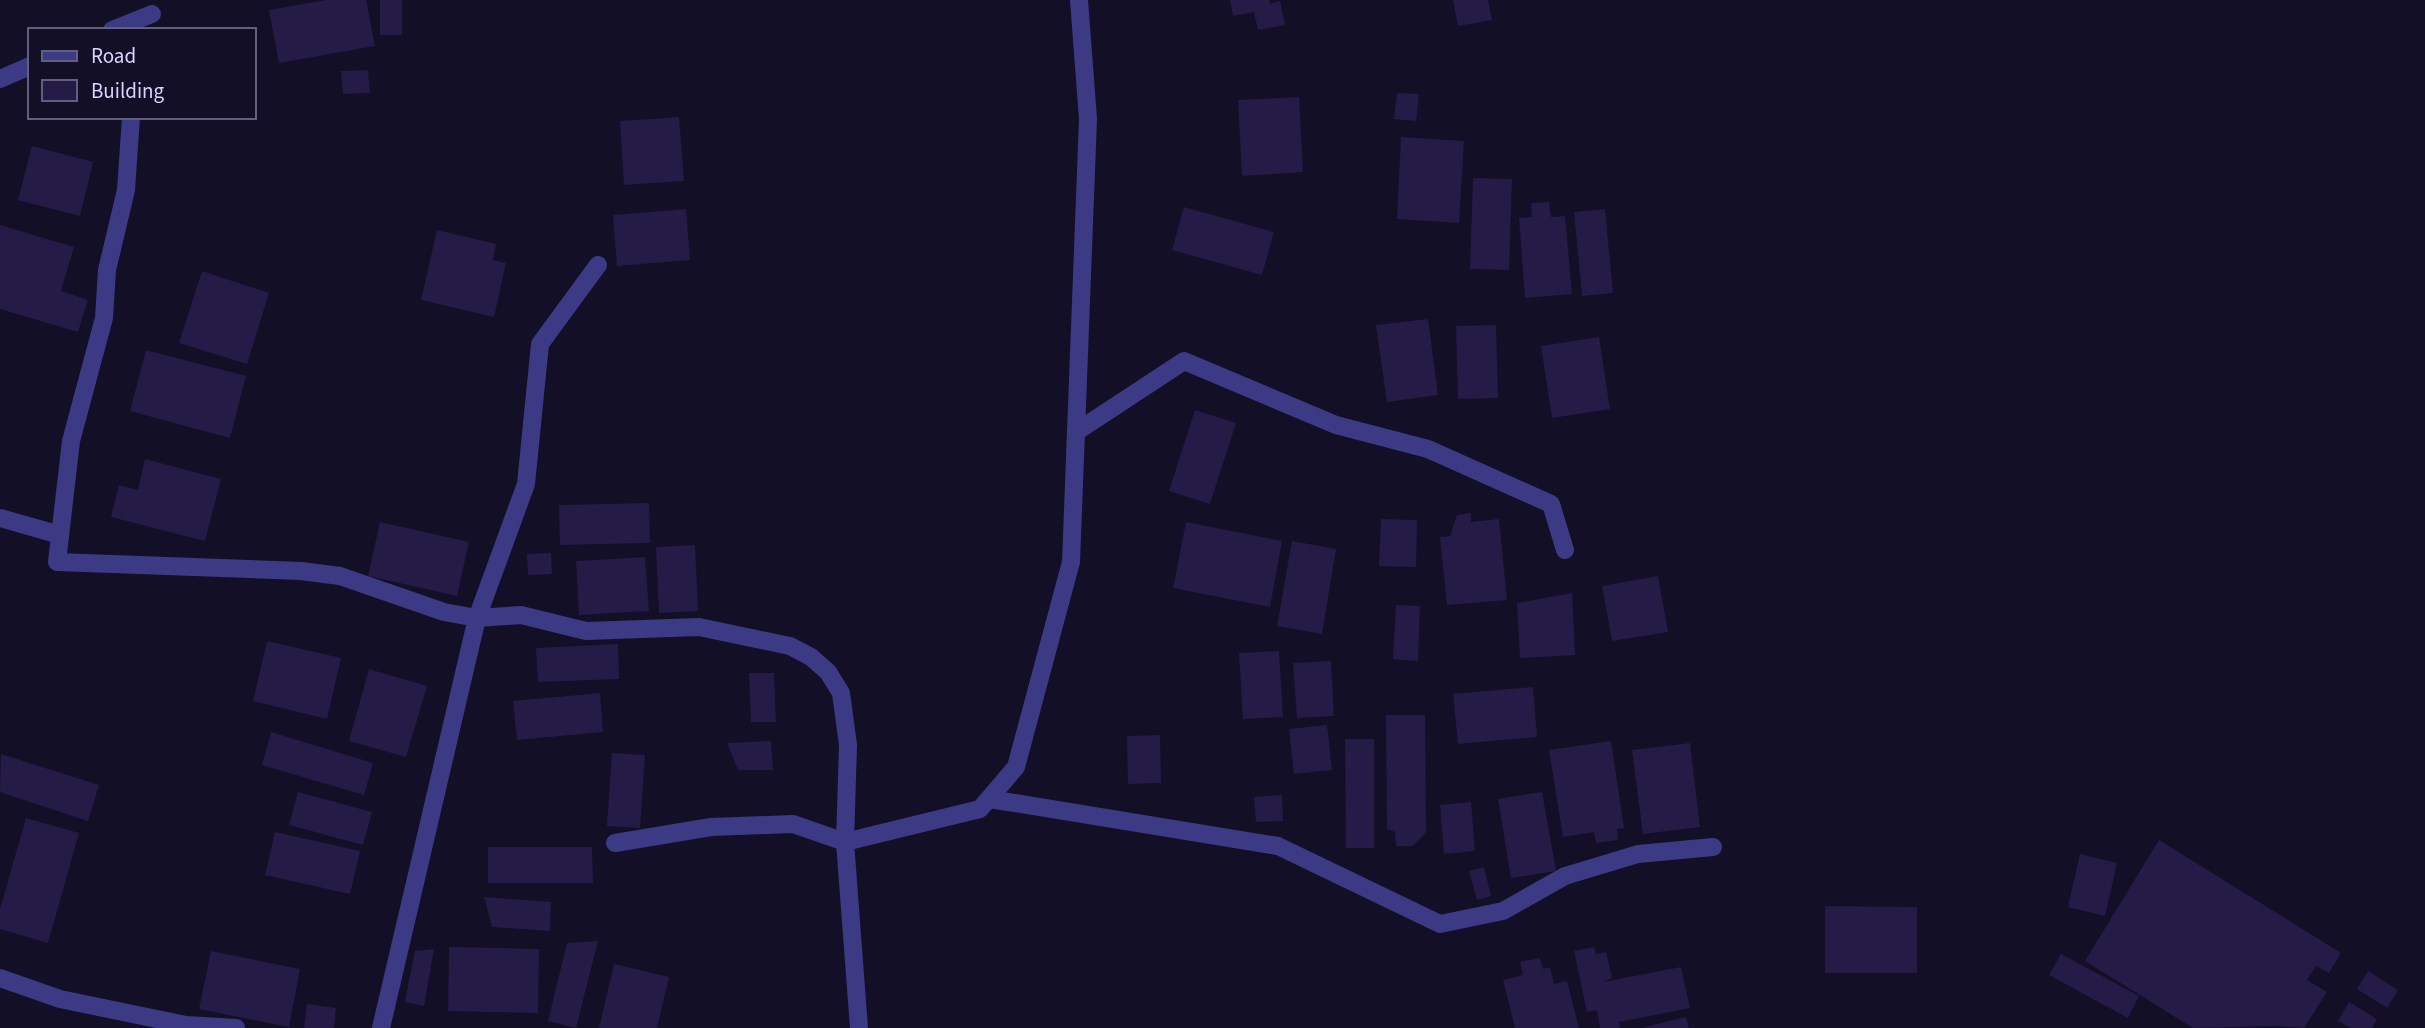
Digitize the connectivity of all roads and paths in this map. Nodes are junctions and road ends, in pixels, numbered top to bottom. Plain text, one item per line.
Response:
1 (1079, 0) edge
2 (151, 15) edge
3 (117, 28) edge
4 (28, 67) edge
5 (0, 79) edge
6 (131, 119) edge
7 (598, 265) dead end
8 (1076, 432) junction
9 (0, 518) edge
10 (60, 535) junction
11 (1565, 550) dead end
12 (477, 618) junction
13 (990, 799) junction
14 (845, 842) junction
15 (615, 843) dead end
16 (1713, 847) dead end
17 (0, 978) edge
18 (236, 1028) edge
19 (381, 1028) edge
20 (859, 1028) edge

1 - 8 street
2 - 3 street
4 - 5 street
6 - 10 street
7 - 12 street
8 - 11 street
8 - 13 street
9 - 10 street
10 - 12 street
12 - 14 street
12 - 19 street
13 - 14 street
13 - 16 street
14 - 15 street
14 - 20 street
17 - 18 street

